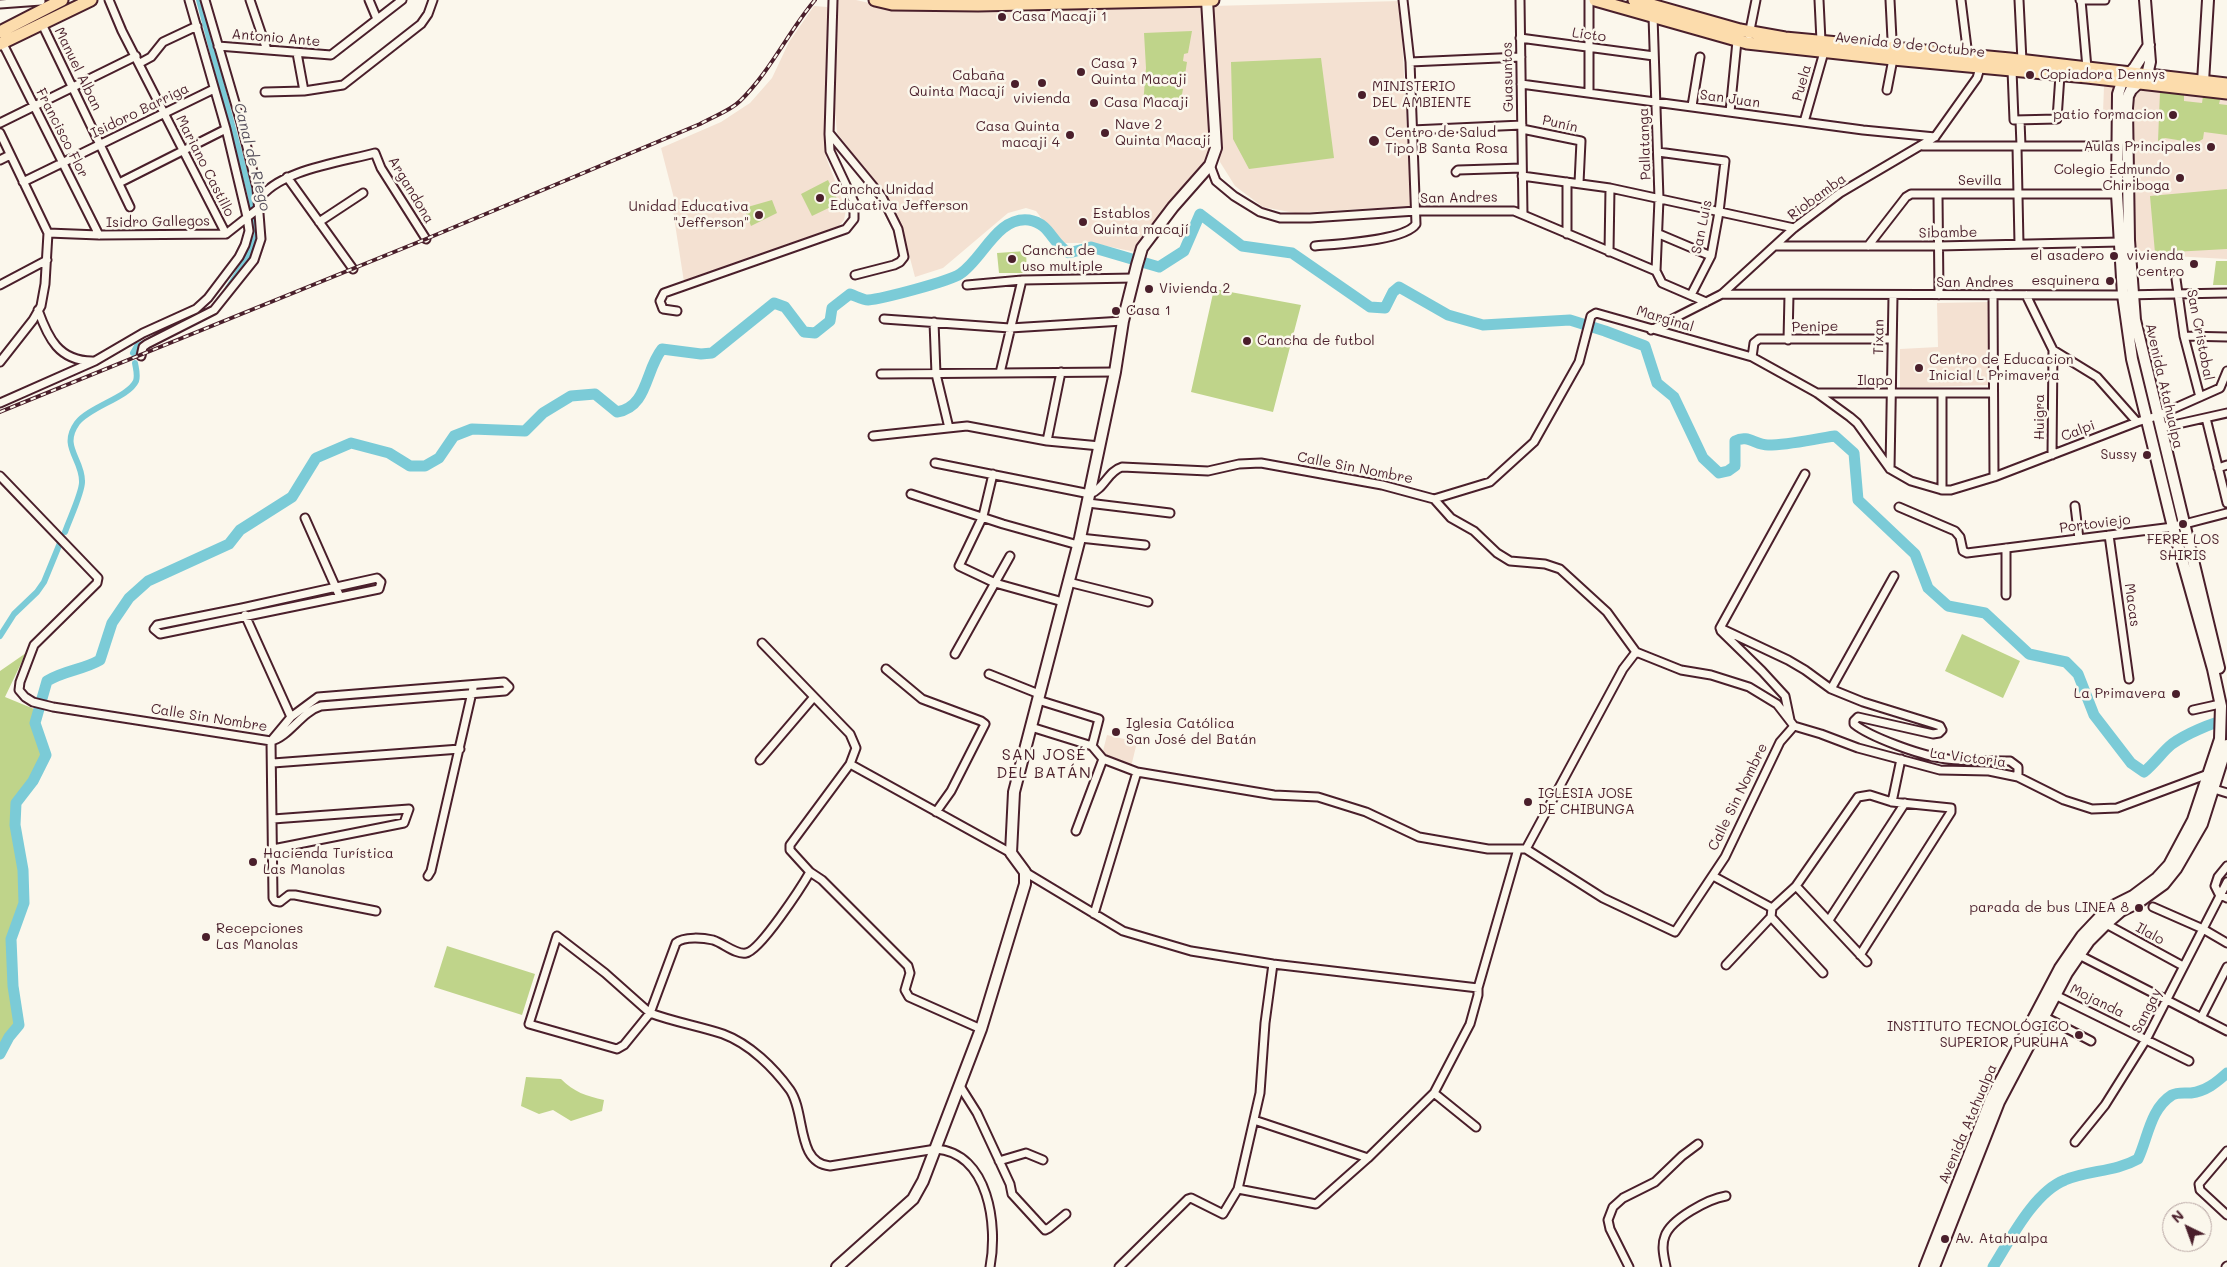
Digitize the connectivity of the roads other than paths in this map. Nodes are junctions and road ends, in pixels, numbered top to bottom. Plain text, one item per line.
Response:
1 (62, 0) edge
2 (91, 0) edge
3 (109, 0) edge
4 (189, 0) edge
5 (205, 0) edge
6 (250, 0) edge
7 (369, 0) edge
8 (402, 0) edge
9 (833, 0) edge
10 (875, 0) edge
11 (1207, 0) edge
12 (1213, 0) edge
13 (1403, 0) edge
14 (1520, 0) edge
15 (1589, 0) edge
16 (1595, 0) edge
17 (1634, 0) edge
18 (1756, 0) edge
19 (1819, 0) edge
20 (1890, 0) edge
21 (1961, 0) edge
22 (2018, 0) edge
23 (2081, 0) edge
24 (2105, 0) edge
25 (2146, 0) edge
26 (2208, 0) edge
27 (433, 1) edge
28 (42, 3) edge
29 (0, 4) edge
30 (1653, 16) junction
31 (377, 19) junction
32 (42, 24) junction
33 (197, 26) junction
34 (1520, 38) junction
35 (1, 39) edge
36 (1745, 39) junction
37 (2150, 45) junction
38 (218, 46) junction
39 (1823, 46) junction
40 (1589, 48) junction
41 (267, 50) junction
42 (297, 53) junction
43 (1893, 54) junction
44 (136, 56) junction
45 (1654, 56) junction
46 (1968, 56) junction
47 (1700, 57) dead end
48 (1521, 58) junction
49 (2022, 60) junction
50 (1410, 62) junction
51 (140, 63) junction
52 (1980, 68) junction
53 (2088, 68) junction
54 (2012, 70) junction
55 (2147, 74) junction
56 (2060, 75) junction
57 (2129, 80) junction
58 (2203, 82) junction
59 (1521, 84) junction
60 (2227, 84) edge
61 (72, 87) junction
62 (214, 89) junction
63 (1887, 90) dead end
64 (304, 91) junction
65 (265, 92) dead end
66 (1589, 92) junction
67 (2227, 93) edge
68 (1655, 101) junction
69 (34, 106) junction
70 (1692, 106) junction
71 (1730, 112) junction
72 (164, 113) junction
73 (2017, 120) junction
74 (1804, 122) junction
75 (0, 123) edge
76 (1522, 127) junction
77 (226, 130) junction
78 (1412, 130) junction
79 (0, 133) edge
80 (829, 134) junction
81 (1935, 137) junction
82 (100, 144) junction
83 (1922, 146) junction
84 (2118, 146) junction
85 (2019, 147) junction
86 (184, 150) junction
87 (1658, 152) junction
88 (375, 153) joint
89 (10, 155) junction
90 (0, 160) edge
91 (63, 163) junction
92 (1210, 165) junction
93 (1456, 172) dead end
94 (1522, 172) junction
95 (287, 177) junction
96 (23, 182) junction
97 (1567, 182) junction
98 (119, 183) junction
99 (1579, 183) junction
100 (1610, 188) junction
101 (363, 193) dead end
102 (1938, 194) junction
103 (2017, 194) junction
104 (2117, 194) junction
105 (1659, 199) junction
106 (258, 206) junction
107 (130, 207) dead end
108 (1416, 211) junction
109 (1719, 212) junction
110 (1523, 214) junction
111 (248, 216) junction
112 (320, 222) junction
113 (1794, 228) junction
114 (48, 233) junction
115 (226, 234) junction
116 (1566, 234) junction
117 (1659, 234) junction
118 (99, 235) junction
119 (426, 239) dead end
120 (2120, 242) junction
121 (2019, 244) junction
122 (1315, 246) dead end
123 (1776, 246) junction
124 (1868, 246) junction
125 (1938, 246) junction
126 (1609, 252) junction
127 (1711, 256) junction
128 (47, 260) junction
129 (353, 269) dead end
130 (1656, 271) junction
131 (855, 275) dead end
132 (1134, 278) junction
133 (2176, 278) dead end
134 (1022, 280) junction
135 (0, 285) edge
136 (967, 285) dead end
137 (2227, 293) edge
138 (1722, 294) junction
139 (1993, 294) junction
140 (1691, 295) junction
141 (1789, 295) junction
142 (1939, 295) junction
143 (2026, 295) junction
144 (2128, 295) junction
145 (2179, 295) junction
146 (1892, 296) junction
147 (1706, 302) junction
148 (38, 310) junction
149 (677, 311) dead end
150 (884, 319) dead end
151 (1124, 321) junction
152 (934, 322) junction
153 (1010, 328) junction
154 (1651, 330) junction
155 (2184, 336) junction
156 (2227, 338) edge
157 (1892, 339) junction
158 (1788, 340) junction
159 (2053, 350) junction
160 (141, 356) dead end
161 (1752, 357) junction
162 (95, 361) junction
163 (0, 362) edge
164 (2227, 371) edge
165 (1061, 372) junction
166 (1115, 372) junction
167 (1000, 373) junction
168 (880, 374) dead end
169 (936, 374) junction
170 (1817, 393) junction
171 (1942, 393) junction
172 (1993, 393) junction
173 (1891, 394) junction
174 (2200, 397) junction
175 (0, 403) edge
176 (2227, 413) edge
177 (2206, 418) junction
178 (2147, 419) junction
179 (950, 428) junction
180 (2160, 428) junction
181 (873, 436) dead end
182 (1047, 441) junction
183 (1100, 446) junction
184 (2052, 455) junction
185 (935, 463) dead end
186 (2227, 465) edge
187 (2218, 468) junction
188 (1890, 469) junction
189 (993, 474) junction
190 (1805, 474) dead end
191 (0, 476) edge
192 (1994, 477) junction
193 (1942, 490) junction
194 (911, 494) dead end
195 (1089, 498) junction
196 (1434, 499) junction
197 (2227, 503) edge
198 (2074, 506) dead end
199 (1899, 507) dead end
200 (1170, 513) dead end
201 (2227, 513) edge
202 (983, 516) junction
203 (304, 518) dead end
204 (2178, 526) junction
205 (2109, 535) junction
206 (2079, 539) junction
207 (1079, 541) junction
208 (1145, 546) dead end
209 (2006, 548) junction
210 (1010, 556) dead end
211 (1894, 576) dead end
212 (1068, 582) junction
213 (995, 583) junction
214 (336, 588) junction
215 (2006, 595) dead end
216 (340, 597) junction
217 (1063, 602) junction
218 (1148, 602) dead end
219 (242, 608) junction
220 (246, 618) junction
221 (1720, 628) junction
222 (762, 643) dead end
223 (1636, 652) junction
224 (955, 654) dead end
225 (2219, 668) edge
226 (886, 669) dead end
227 (989, 674) dead end
228 (2130, 679) dead end
229 (473, 688) junction
230 (1831, 689) junction
231 (1039, 697) junction
232 (814, 698) junction
233 (2223, 705) edge
234 (2193, 710) dead end
235 (291, 717) junction
236 (1792, 723) junction
237 (1031, 727) junction
238 (2223, 735) edge
239 (271, 741) junction
240 (2227, 745) edge
241 (1092, 746) junction
242 (460, 749) junction
243 (1902, 759) junction
244 (760, 760) dead end
245 (1103, 760) junction
246 (273, 763) junction
247 (850, 764) junction
248 (2220, 770) junction
249 (1137, 772) junction
250 (2210, 774) junction
251 (2018, 777) junction
252 (2214, 789) junction
253 (2227, 793) edge
254 (1892, 802) junction
255 (1905, 803) junction
256 (936, 812) junction
257 (273, 820) junction
258 (1076, 831) dead end
259 (273, 849) junction
260 (1522, 849) junction
261 (1011, 853) junction
262 (2227, 866) edge
263 (810, 872) junction
264 (1025, 872) junction
265 (428, 876) dead end
266 (1713, 876) junction
267 (2227, 882) edge
268 (1796, 886) junction
269 (2219, 894) junction
270 (2227, 898) edge
271 (2153, 907) dead end
272 (1772, 908) junction
273 (376, 911) dead end
274 (1094, 914) junction
275 (1771, 916) junction
276 (1829, 920) junction
277 (2106, 924) junction
278 (2203, 929) junction
279 (2227, 943) edge
280 (1860, 955) junction
281 (2079, 955) junction
282 (1867, 962) dead end
283 (1273, 964) junction
284 (1726, 965) dead end
285 (2183, 966) junction
286 (2227, 967) edge
287 (1823, 973) dead end
288 (1478, 988) junction
289 (2052, 993) junction
290 (2167, 1000) junction
291 (650, 1013) junction
292 (2044, 1016) junction
293 (2201, 1018) junction
294 (982, 1029) junction
295 (2227, 1031) edge
296 (2147, 1038) junction
297 (2091, 1040) dead end
298 (2189, 1061) dead end
299 (2011, 1069) junction
300 (960, 1086) junction
301 (1434, 1093) junction
302 (1254, 1120) junction
303 (1476, 1127) dead end
304 (2075, 1142) dead end
305 (1698, 1144) dead end
306 (936, 1149) junction
307 (2227, 1151) edge
308 (1368, 1158) junction
309 (1043, 1160) dead end
310 (999, 1161) junction
311 (1238, 1189) junction
312 (1726, 1196) dead end
313 (1066, 1214) dead end
314 (2227, 1216) edge
315 (1943, 1233) junction
316 (837, 1267) edge
317 (990, 1267) edge
318 (1119, 1267) edge
319 (1629, 1267) edge
320 (1666, 1267) edge
321 (1925, 1267) edge
322 (1934, 1267) edge

1 - 28 main road
2 - 32 main road
3 - 44 street, Mariano Castillo
4 - 33 street
5 - 38 street
6 - 41 street
7 - 31 street
8 - 31 street, Antonio Ante
9 - 80 street
10 - 11 main road
11 - 12 main road
11 - 92 main road
13 - 50 street
14 - 34 street, Guasuntos
15 - 40 street
16 - 30 main road, Avenida 9 de Octubre
17 - 36 main road, Avenida 9 de Octubre
18 - 36 street
19 - 39 street, Puela
20 - 43 street
21 - 46 street
22 - 49 street
23 - 24 street
23 - 53 street
25 - 37 main road
26 - 58 main road
27 - 64 street
28 - 29 street
28 - 35 main road
30 - 36 main road, Avenida 9 de Octubre
30 - 45 street, Pallatanga
31 - 42 street, Antonio Ante
32 - 35 main road
32 - 61 street, Manuel Alban
33 - 51 street
33 - 62 street
34 - 40 street, Licto
34 - 48 street, Guasuntos
35 - 69 street, Francisco Flor
36 - 39 main road, Avenida 9 de Octubre
36 - 71 street
37 - 55 main road
37 - 57 main road
38 - 41 street, Antonio Ante
38 - 106 street
39 - 43 main road, Avenida 9 de Octubre
39 - 74 street, Puela
40 - 45 street, Licto
40 - 66 street
41 - 42 street, Antonio Ante
42 - 64 street
43 - 46 main road, Avenida 9 de Octubre
43 - 52 main road, Avenida 9 de Octubre
43 - 63 street
44 - 51 street, Mariano Castillo
44 - 61 street
45 - 68 street, Pallatanga
46 - 49 main road, Avenida 9 de Octubre
47 - 70 street
48 - 50 street
48 - 59 street, Guasuntos
49 - 53 main road, Avenida 9 de Octubre
50 - 78 street
51 - 72 street, Mariano Castillo
52 - 54 main road, Avenida 9 de Octubre
52 - 81 street, Riobamba
53 - 57 main road, Avenida 9 de Octubre
54 - 56 main road, Avenida 9 de Octubre
54 - 73 street
55 - 57 main road, Avenida 9 de Octubre
55 - 58 main road, Avenida 9 de Octubre
56 - 57 main road, Avenida 9 de Octubre
56 - 73 street
57 - 67 main road, Avenida 9 de Octubre
57 - 84 main road, Avenida Atahualpa
57 - 144 main road, Avenida Atahualpa
58 - 60 main road, Avenida 9 de Octubre
59 - 66 street, San Juan
59 - 76 street, Guasuntos
61 - 69 street
61 - 82 street, Manuel Alban
62 - 72 street, Isidoro Barriga
62 - 77 street
64 - 65 street
66 - 68 street, San Juan
68 - 70 street, San Juan
68 - 87 street, Pallatanga
69 - 75 street
69 - 91 street, Francisco Flor
70 - 71 street, San Juan
71 - 74 street, San Juan
72 - 82 street, Isidoro Barriga
72 - 86 street, Mariano Castillo
73 - 85 street
74 - 81 street, San Juan
76 - 78 street, Punín
76 - 94 street, Guasuntos
76 - 99 street, Punín
77 - 86 street
77 - 111 street
78 - 108 street
79 - 89 street
80 - 131 street
80 - 149 street
81 - 83 street, Riobamba
82 - 91 street, Isidoro Barriga
82 - 98 street, Manuel Alban
83 - 85 street
83 - 113 street, Riobamba
84 - 85 street
84 - 104 main road, Avenida Atahualpa
85 - 103 street
86 - 98 street
86 - 115 street, Mariano Castillo
87 - 105 street, Pallatanga
87 - 109 street, San Luis
88 - 95 street, Isidro Gallegos
88 - 119 street, Argandona
89 - 90 street
89 - 96 street
91 - 96 street, Isidoro Barriga
91 - 118 street, Francisco Flor
92 - 108 street, San Andres
92 - 132 main road
93 - 94 street
94 - 97 street
94 - 110 street, Guasuntos
95 - 106 street, Isidro Gallegos
95 - 112 street
96 - 114 street
97 - 99 street
97 - 116 street
98 - 107 street, Manuel Alban
99 - 100 street
100 - 105 street
100 - 126 street
101 - 112 street
102 - 103 street, Sevilla
102 - 124 street, Sevilla
102 - 125 street
103 - 104 street, Sevilla
103 - 121 street
104 - 120 main road, Avenida Atahualpa
105 - 109 street
105 - 117 street, Pallatanga
106 - 111 street, Isidro Gallegos
106 - 160 street
108 - 110 street, San Andres
108 - 122 street
109 - 113 street
109 - 127 street, San Luis
110 - 116 street, San Andres
111 - 115 street, Isidro Gallegos
111 - 162 street
112 - 129 street
113 - 123 street, Riobamba
114 - 118 street, Isidro Gallegos
114 - 128 street
115 - 118 street, Isidro Gallegos
116 - 126 street, San Andres
117 - 127 street
117 - 130 street, Pallatanga
120 - 121 street, Sibambe
120 - 144 main road, Avenida Atahualpa
121 - 125 street, Sibambe
123 - 124 street, Sibambe
123 - 138 street, Riobamba
124 - 125 street, Sibambe
125 - 142 street
126 - 130 street, San Andres
127 - 140 street, San Luis
128 - 135 street
128 - 148 street
130 - 140 street, San Andres
132 - 134 street
132 - 151 main road
133 - 145 street, San Cristobal
134 - 136 street
134 - 153 street
137 - 145 street, San Andres
138 - 141 street, San Andres
138 - 147 street, Riobamba
139 - 142 street, San Andres
139 - 143 street, San Andres
139 - 172 street
140 - 147 street, San Andres
141 - 146 street, San Andres
141 - 158 street
142 - 146 street, San Andres
143 - 144 street, San Andres
143 - 159 street, Huigra
144 - 145 street, San Andres
144 - 178 main road, Avenida Atahualpa
145 - 155 street, San Cristobal
146 - 157 street, Tixan
147 - 154 street, Riobamba
148 - 162 street
148 - 163 street
150 - 152 street
151 - 153 street
151 - 166 main road
152 - 153 street
152 - 169 street
153 - 167 street
154 - 161 street, Marginal
154 - 196 street, Marginal
155 - 156 street
155 - 174 street, San Cristobal
157 - 158 street, Penipe
157 - 173 street, Tixan
158 - 161 street, Penipe
159 - 178 street
159 - 184 street, Huigra
161 - 170 street, Marginal
162 - 175 street
164 - 174 street, Calpi
165 - 166 street
165 - 167 street
165 - 182 street
166 - 183 main road
167 - 169 street
168 - 169 street
169 - 179 street
170 - 173 street, Ilapo
170 - 188 street, Marginal
171 - 172 street, Ilapo
171 - 173 street, Ilapo
171 - 193 street
172 - 192 street
173 - 188 street, Tixan
174 - 178 street, Calpi
176 - 177 street
177 - 180 street
177 - 187 street
178 - 180 main road, Avenida Atahualpa
178 - 184 street, Calpi
178 - 204 main road, Avenida Atahualpa
179 - 181 street
179 - 182 street
180 - 204 main road, Avenida Atahualpa
182 - 183 street
183 - 195 main road
184 - 192 street, Calpi
185 - 189 street
186 - 187 street
187 - 197 street
188 - 193 street, Marginal
189 - 195 street
189 - 202 street
190 - 221 street
191 - 239 street, Calle Sin Nombre
192 - 193 street, Calpi
194 - 202 street
195 - 196 street, Calle Sin Nombre
195 - 200 street
195 - 207 main road
196 - 223 street
198 - 206 street
199 - 209 street, Portoviejo
201 - 204 street, Portoviejo
202 - 207 street
202 - 213 street
203 - 214 street
204 - 205 street, Portoviejo
204 - 225 main road, Avenida Atahualpa
205 - 206 street, Portoviejo
205 - 228 street, Macas
206 - 209 street, Portoviejo
207 - 208 street
207 - 212 main road
209 - 215 street
210 - 213 street
211 - 230 street
212 - 217 main road
212 - 218 street
213 - 217 street
213 - 224 street
214 - 216 street
214 - 216 street
214 - 219 street
216 - 220 street
217 - 231 main road
219 - 220 street
219 - 220 street
220 - 235 street
221 - 230 street
221 - 236 street
222 - 232 street
223 - 236 street
223 - 260 street
225 - 233 main road, Avenida Atahualpa
226 - 256 street
227 - 231 street
229 - 235 street
229 - 239 street
229 - 242 street
230 - 251 street
231 - 237 main road
231 - 241 street
232 - 244 street
232 - 247 street
233 - 234 street
233 - 238 main road, Avenida Atahualpa
235 - 239 street
236 - 243 street, La Victoria
236 - 266 street, Calle Sin Nombre
237 - 241 street
237 - 261 main road
238 - 250 main road, Avenida Atahualpa
239 - 246 street, Calle Sin Nombre
240 - 248 main road, Avenida Atahualpa
241 - 245 street
242 - 246 street
242 - 265 street
243 - 251 street, La Victoria
243 - 254 street
245 - 249 street
245 - 258 street
246 - 257 street, Calle Sin Nombre
247 - 256 street
247 - 263 street
248 - 250 street, La Victoria
248 - 252 main road, Avenida Atahualpa
249 - 260 street
249 - 274 street
250 - 251 street, La Victoria
250 - 289 main road, Avenida Atahualpa
252 - 253 street
252 - 277 main road, Avenida Atahualpa
254 - 255 street
254 - 268 street
255 - 276 street
255 - 280 street
256 - 261 street
257 - 259 street, Calle Sin Nombre
257 - 259 street
259 - 273 street, Calle Sin Nombre
260 - 266 street, Calle Sin Nombre
260 - 288 street
261 - 264 main road
262 - 269 street
263 - 291 street
263 - 294 street
264 - 274 street
264 - 294 main road
266 - 272 street
267 - 269 street, Sangay
268 - 272 street
268 - 276 street
269 - 270 street
269 - 278 street, Sangay
271 - 278 street
272 - 275 street
274 - 283 street
275 - 284 street
275 - 287 street
276 - 280 street
277 - 281 main road, Avenida Atahualpa
277 - 285 street, Ilalo
278 - 279 street
278 - 285 street, Sangay
280 - 282 street
281 - 289 main road, Avenida Atahualpa
281 - 290 street
283 - 288 street
283 - 302 street
285 - 290 street, Sangay
286 - 293 street
288 - 301 street
289 - 292 main road, Avenida Atahualpa
289 - 296 street, Mojanda
289 - 299 main road, Avenida Atahualpa
290 - 293 street
290 - 296 street, Sangay
291 - 291 street
291 - 306 street
292 - 297 street
292 - 299 main road, Avenida Atahualpa
293 - 295 street
294 - 300 main road
296 - 298 street, Mojanda
296 - 304 street, Sangay
299 - 315 main road, Avenida Atahualpa
300 - 306 main road
300 - 310 street
301 - 303 street
301 - 308 street
302 - 308 street
302 - 311 street
305 - 319 street
306 - 316 main road
306 - 317 street
307 - 314 street
308 - 311 street
309 - 310 street
310 - 313 street
311 - 318 street
312 - 320 street
315 - 321 main road, Avenida Atahualpa
315 - 322 main road, Avenida Atahualpa

